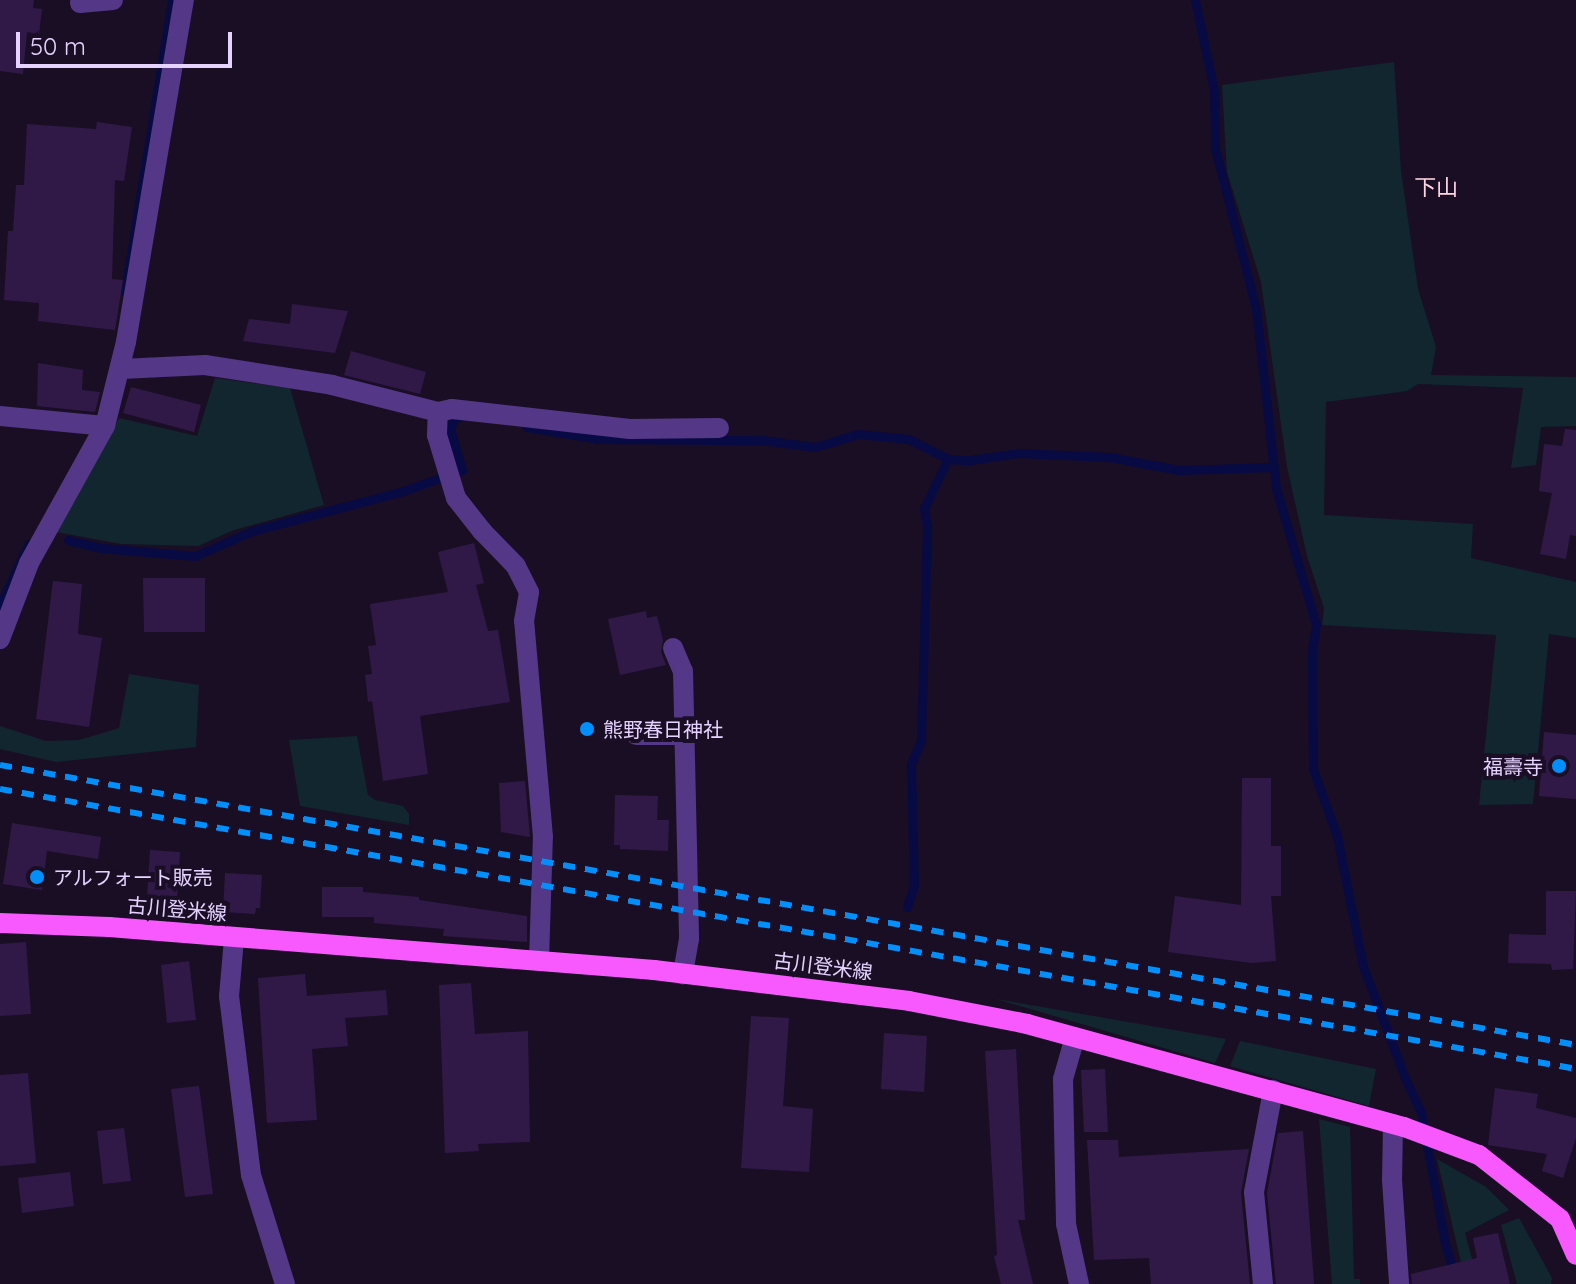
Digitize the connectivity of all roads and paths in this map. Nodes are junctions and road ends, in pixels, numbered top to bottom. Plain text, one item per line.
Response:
1 (113, 0) edge
2 (184, 0) edge
3 (80, 3) dead end
4 (121, 369) junction
5 (438, 412) junction
6 (0, 416) edge
7 (105, 426) junction
8 (719, 428) dead end
9 (0, 639) edge
10 (673, 648) dead end
11 (636, 735) dead end
12 (684, 735) junction
13 (0, 923) edge
14 (234, 939) junction
15 (539, 961) junction
16 (683, 974) junction
17 (1075, 1037) junction
18 (1273, 1090) junction
19 (1398, 1126) junction
20 (1574, 1245) edge
21 (285, 1284) edge
22 (1079, 1284) edge
23 (1263, 1284) edge
24 (1399, 1284) edge

1 - 3 street
2 - 4 street
4 - 5 street
4 - 7 street
5 - 8 street
5 - 15 street
6 - 7 street
7 - 9 street
10 - 12 street
11 - 12 street
12 - 16 street
13 - 14 main road, 古川登米線
14 - 15 main road, 古川登米線
14 - 21 street
15 - 16 main road, 古川登米線
16 - 17 main road, 古川登米線
17 - 18 main road, 古川登米線
17 - 22 street
18 - 19 main road, 古川登米線
18 - 23 street
19 - 20 main road, 古川登米線
19 - 24 street

